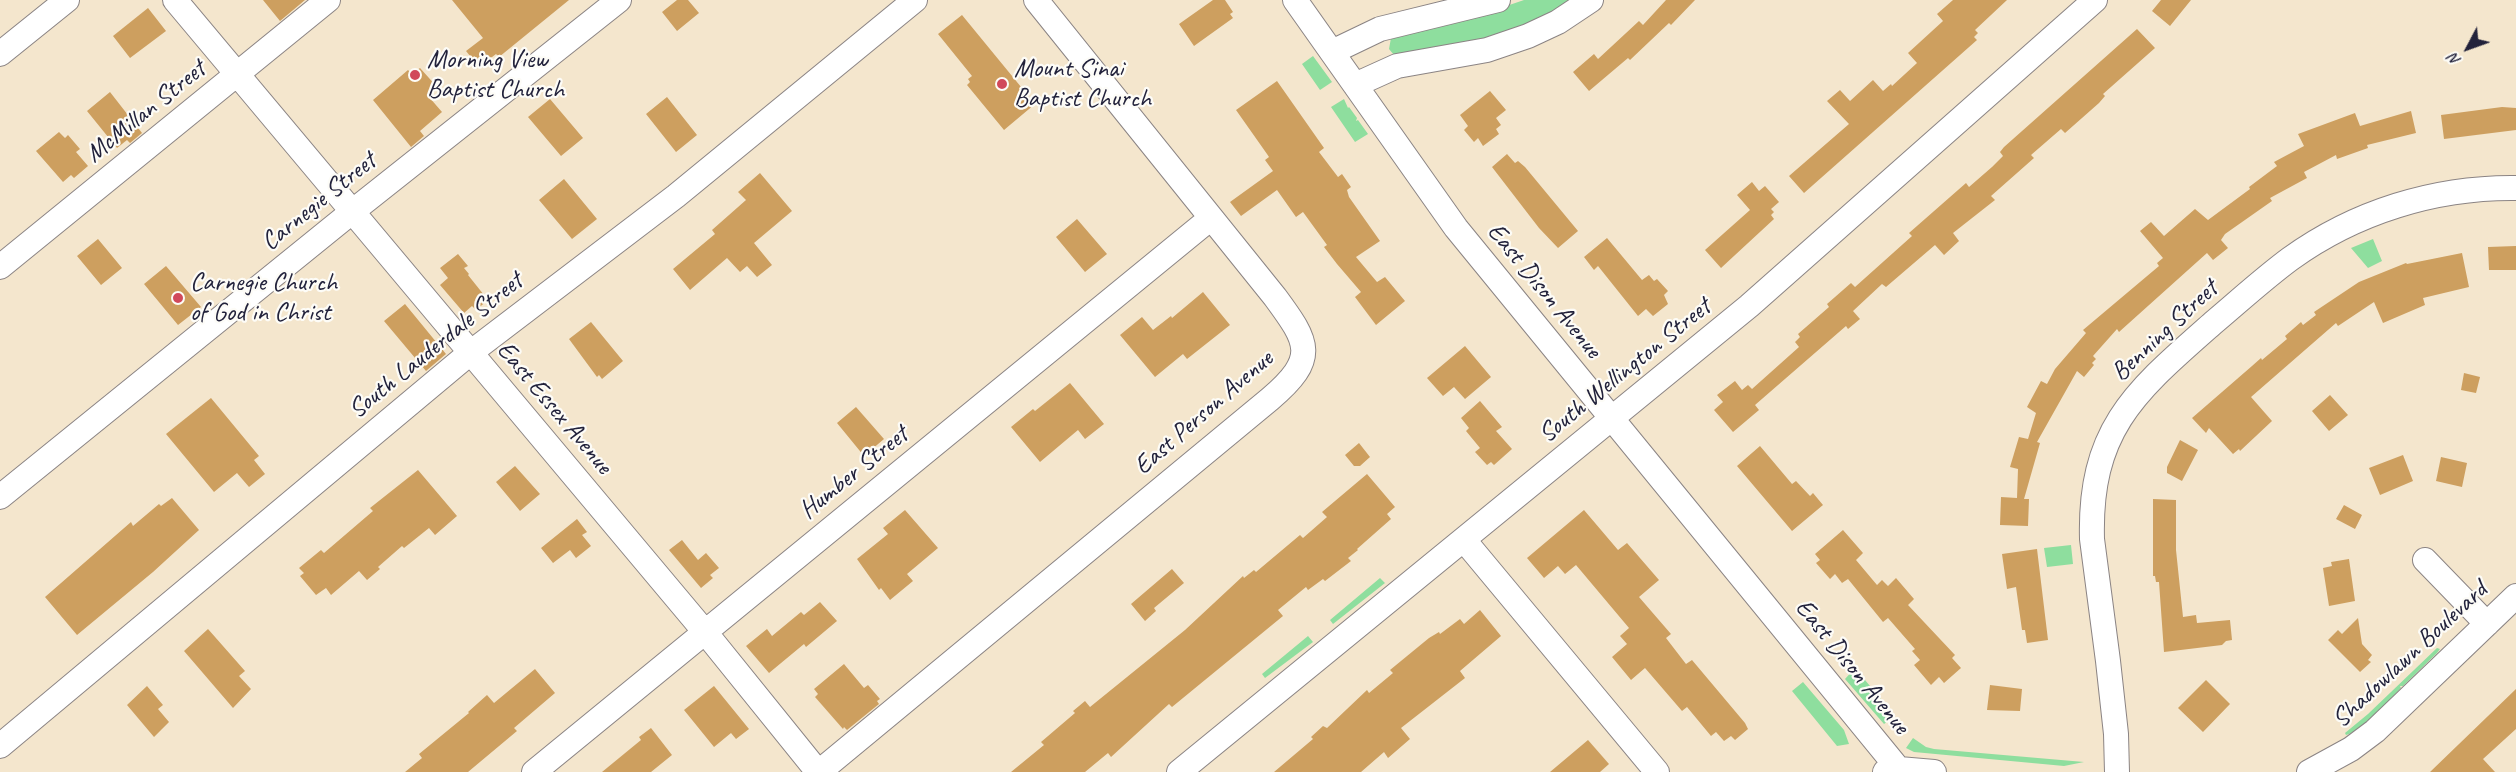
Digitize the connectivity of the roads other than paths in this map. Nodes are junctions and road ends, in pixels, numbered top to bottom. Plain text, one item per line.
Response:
1 (66, 0) edge
2 (175, 0) edge
3 (327, 0) edge
4 (619, 0) edge
5 (915, 0) edge
6 (1036, 0) edge
7 (1295, 0) edge
8 (1498, 0) edge
9 (1591, 0) edge
10 (2095, 0) edge
11 (1332, 52) junction
12 (0, 54) edge
13 (237, 75) junction
14 (1355, 85) junction
15 (2516, 189) edge
16 (353, 211) junction
17 (1211, 218) junction
18 (0, 267) edge
19 (470, 353) junction
20 (1611, 419) junction
21 (0, 497) edge
22 (1464, 540) junction
23 (2425, 560) dead end
24 (2516, 596) edge
25 (2487, 624) junction
26 (705, 632) junction
27 (0, 746) edge
28 (1894, 771) edge
29 (534, 772) edge
30 (818, 772) edge
31 (1179, 772) edge
32 (1657, 772) edge
33 (1934, 772) edge
34 (2117, 772) edge
35 (2309, 772) edge

1 - 12 street
2 - 13 street, East Essex Avenue
3 - 13 street, McMillan Street
4 - 16 street, Carnegie Street
5 - 19 street, South Lauderdale Street
6 - 17 street, East Person Avenue
7 - 11 street, East Dison Avenue
8 - 11 street
9 - 14 street
10 - 20 street, South Wellington Street
11 - 14 street, East Dison Avenue
13 - 16 street, East Essex Avenue
13 - 18 street, McMillan Street
14 - 20 street, East Dison Avenue
15 - 34 street, Benning Street
16 - 19 street, East Essex Avenue
16 - 21 street, Carnegie Street
17 - 26 street, Humber Street
17 - 30 street, East Person Avenue
19 - 26 street, East Essex Avenue
19 - 27 street, South Lauderdale Street
20 - 22 street, South Wellington Street
20 - 28 street, East Dison Avenue
22 - 31 street, South Wellington Street
22 - 32 street
23 - 25 street
24 - 25 street, Shadowlawn Boulevard
25 - 35 street, Shadowlawn Boulevard
26 - 29 street, Humber Street
26 - 30 street, East Essex Avenue
28 - 33 street

